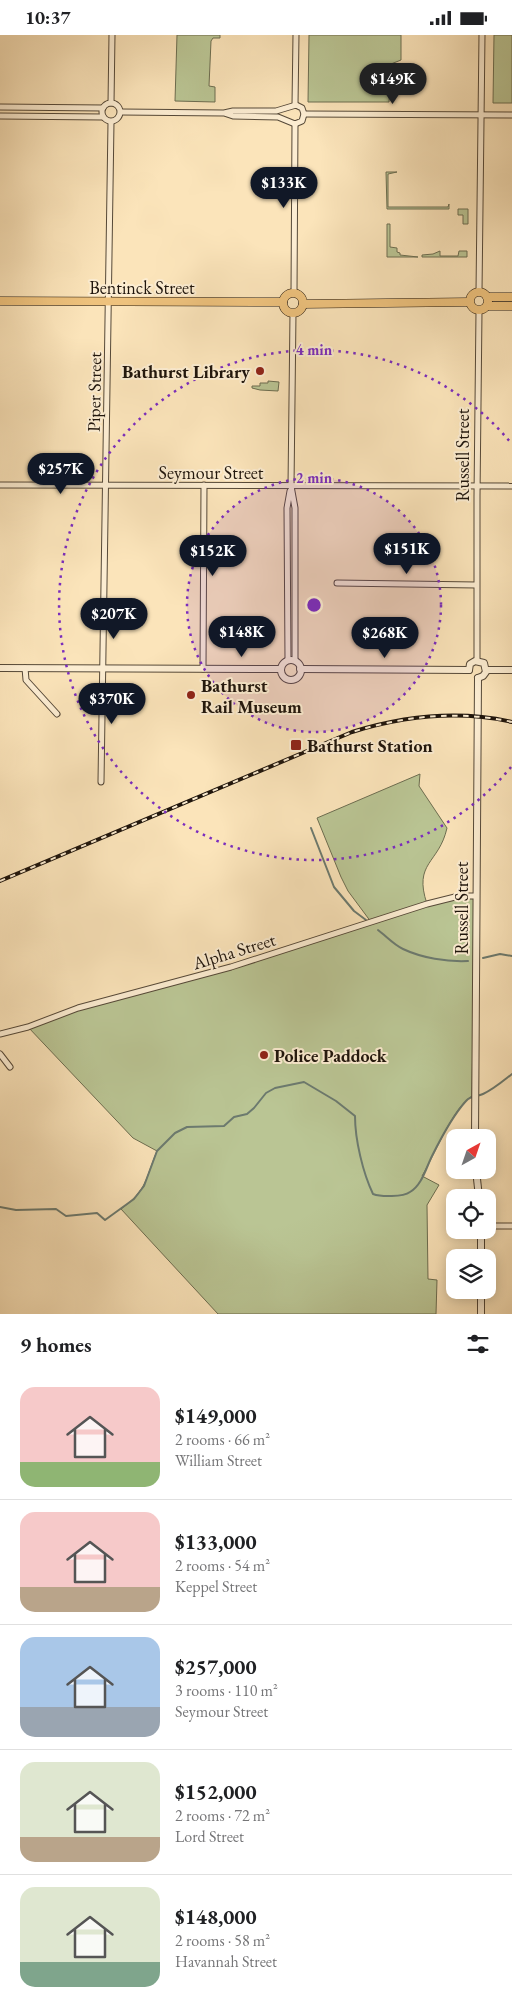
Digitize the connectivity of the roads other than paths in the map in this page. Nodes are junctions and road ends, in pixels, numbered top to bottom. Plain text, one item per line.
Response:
1 (112, 35) edge
2 (296, 35) edge
3 (482, 35) edge
4 (111, 103) junction
5 (295, 105) junction
6 (0, 107) edge
7 (103, 108) junction
8 (287, 108) junction
9 (121, 112) junction
10 (224, 113) junction
11 (304, 114) junction
12 (480, 115) junction
13 (512, 115) edge
14 (0, 116) edge
15 (103, 117) junction
16 (286, 119) junction
17 (111, 122) junction
18 (295, 125) junction
19 (478, 292) junction
20 (294, 293) junction
21 (487, 297) junction
22 (512, 297) edge
23 (0, 301) edge
24 (469, 301) junction
25 (108, 302) junction
26 (283, 303) junction
27 (303, 304) junction
28 (487, 306) junction
29 (512, 306) edge
30 (479, 311) junction
31 (294, 313) junction
32 (0, 485) edge
33 (106, 485) junction
34 (204, 485) junction
35 (291, 485) junction
36 (477, 486) junction
37 (512, 486) edge
38 (287, 541) junction
39 (295, 541) junction
40 (337, 583) dead end
41 (476, 585) junction
42 (286, 612) junction
43 (295, 613) junction
44 (291, 661) junction
45 (477, 661) junction
46 (0, 668) edge
47 (24, 668) junction
48 (104, 668) junction
49 (203, 669) junction
50 (281, 669) junction
51 (300, 669) junction
52 (469, 670) junction
53 (486, 670) junction
54 (512, 671) edge
55 (478, 678) junction
56 (57, 714) dead end
57 (101, 782) dead end
58 (476, 896) junction
59 (0, 1034) edge
60 (0, 1054) edge
61 (10, 1067) dead end
62 (474, 1129) edge
63 (496, 1226) edge
64 (512, 1226) edge
65 (481, 1299) edge
66 (481, 1314) edge

1 - 4 street
2 - 5 street
3 - 12 street
4 - 7 street
4 - 9 street
5 - 8 street
5 - 11 street
6 - 7 street
7 - 15 street
8 - 10 street
8 - 16 street
9 - 10 street
9 - 17 street
10 - 16 street
11 - 12 street
11 - 18 street
12 - 13 street
12 - 19 street
14 - 15 street
15 - 17 street
16 - 18 street
17 - 25 street, Piper Street
18 - 20 street
19 - 21 main road
19 - 24 main road
20 - 26 main road
20 - 27 main road
21 - 22 main road
21 - 28 main road
23 - 25 main road, Bentinck Street
24 - 27 main road
24 - 30 main road
25 - 26 main road, Bentinck Street
25 - 33 street, Piper Street
26 - 31 main road
27 - 31 main road
28 - 29 main road
28 - 30 main road
30 - 36 street, Russell Street
31 - 35 street
32 - 33 street, Seymour Street
33 - 34 street, Seymour Street
33 - 48 street, Piper Street
34 - 35 street, Seymour Street
34 - 49 street
35 - 36 street, Seymour Street
35 - 38 street
35 - 39 street
36 - 37 street, Seymour Street
36 - 41 street, Russell Street
38 - 39 street
38 - 42 street
39 - 43 street
40 - 41 street
41 - 45 street, Russell Street
42 - 43 street
42 - 44 street
43 - 44 street
44 - 50 street
44 - 51 street
45 - 52 street
45 - 53 street
46 - 47 street
47 - 48 street
47 - 56 street
48 - 49 street
48 - 57 street, Piper Street
49 - 50 street
50 - 51 street
51 - 52 street
52 - 55 street
53 - 54 street
53 - 55 street
55 - 58 street, Russell Street
58 - 59 street, Alpha Street
58 - 62 street, Russell Street
60 - 61 street
63 - 64 street
65 - 66 street

